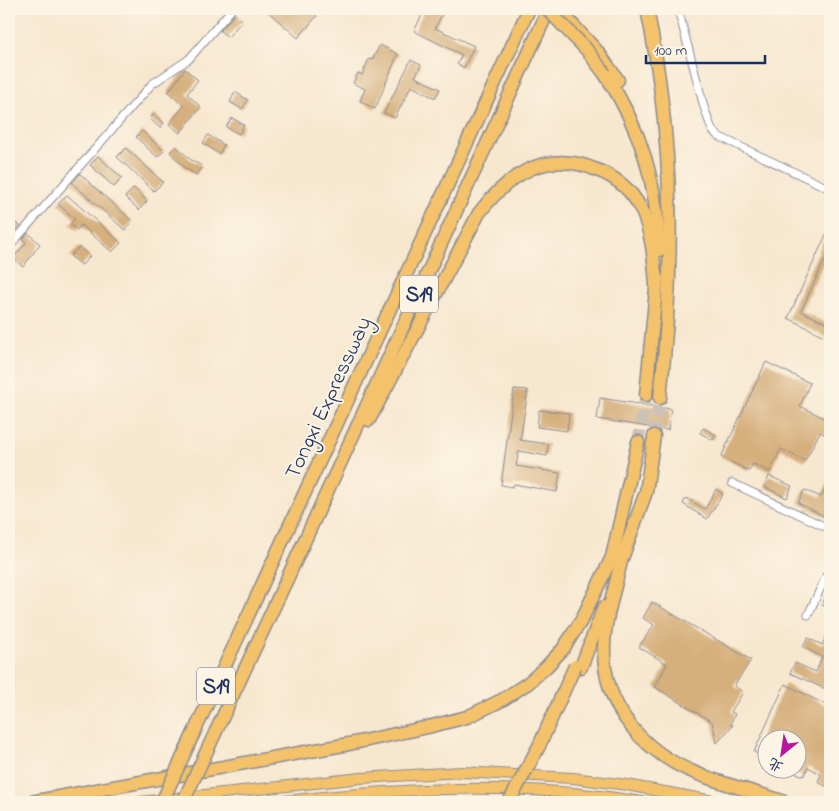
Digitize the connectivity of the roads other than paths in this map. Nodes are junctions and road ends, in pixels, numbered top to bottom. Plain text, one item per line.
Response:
1 (232, 9) edge
2 (522, 9) edge
3 (529, 9) edge
4 (548, 9) edge
5 (558, 9) edge
6 (647, 9) edge
7 (678, 9) edge
8 (608, 72) junction
9 (463, 151) junction
10 (830, 189) edge
11 (9, 246) edge
12 (668, 278) junction
13 (656, 285) junction
14 (646, 395) tunnel mouth
15 (660, 398) tunnel mouth
16 (654, 436) tunnel mouth
17 (638, 442) tunnel mouth
18 (732, 483) dead end
19 (319, 510) junction
20 (830, 529) edge
21 (617, 557) junction
22 (830, 568) edge
23 (808, 615) dead end
24 (578, 667) junction
25 (31, 802) edge
26 (140, 802) edge
27 (162, 802) edge
28 (184, 802) edge
29 (275, 802) edge
30 (509, 802) edge
31 (518, 802) edge
32 (642, 802) edge
33 (718, 802) edge
34 (785, 802) edge

1 - 11 street
2 - 9 highway
3 - 9 highway, Tongxi Expressway / S19
4 - 8 highway, bridge
4 - 19 highway, Tongxi Expressway / S19
5 - 8 highway
6 - 12 highway
7 - 10 street
8 - 12 highway
8 - 13 highway
9 - 27 highway, Tongxi Expressway / S19, bridge
12 - 15 highway
13 - 14 highway
13 - 19 highway
16 - 21 highway
17 - 21 highway
18 - 20 street
19 - 28 highway, Tongxi Expressway / S19, bridge
21 - 24 highway
21 - 25 highway
21 - 34 highway
22 - 23 street
24 - 30 highway, bridge
24 - 31 highway
26 - 33 main road
29 - 32 main road

